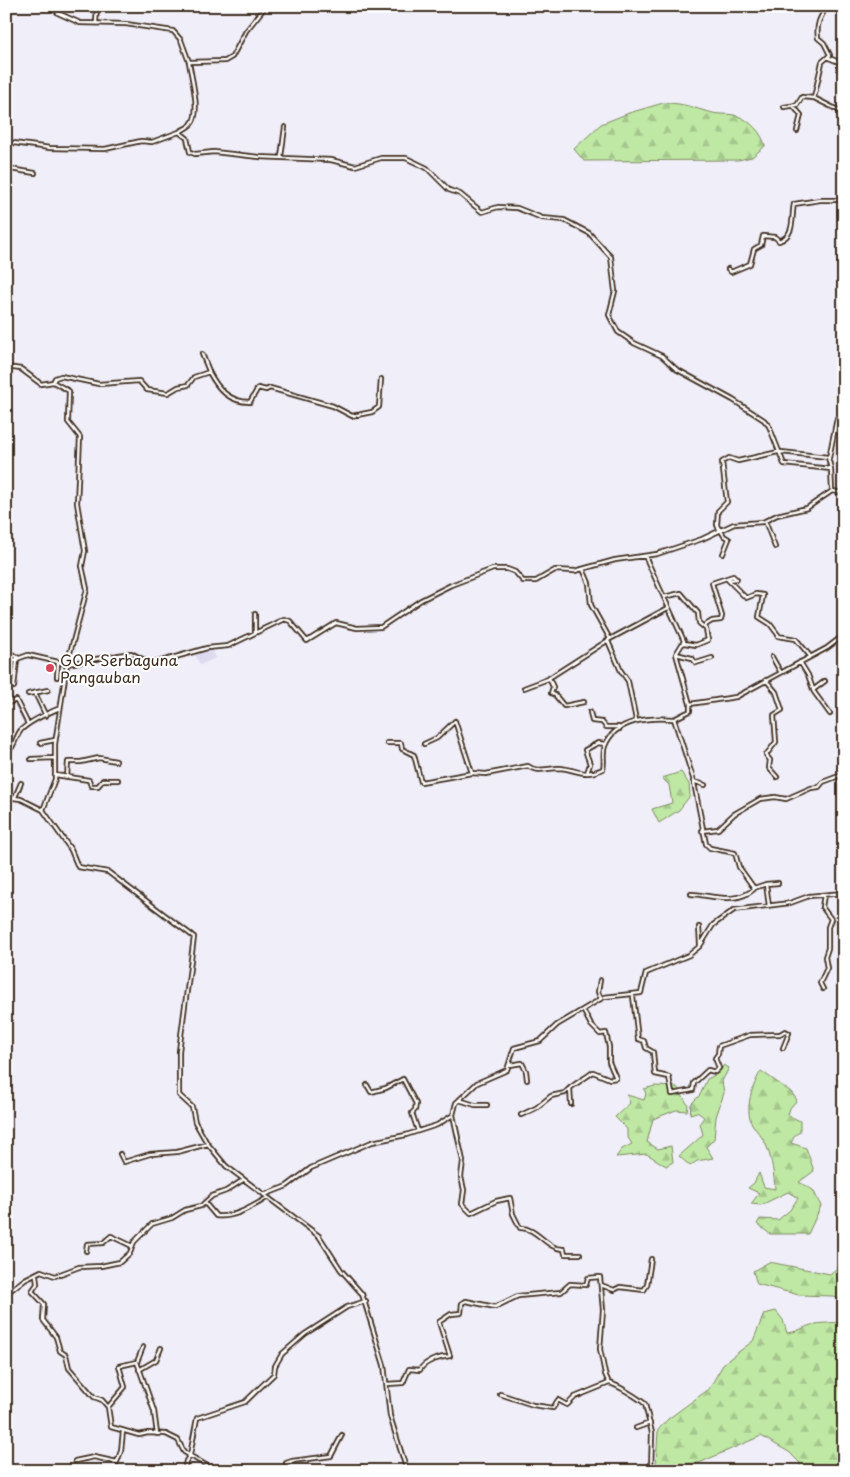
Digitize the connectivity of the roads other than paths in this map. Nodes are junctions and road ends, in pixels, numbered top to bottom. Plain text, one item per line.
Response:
1 (52, 6) edge
2 (97, 6) edge
3 (266, 6) edge
4 (827, 6) edge
5 (96, 23) junction
6 (829, 58) junction
7 (189, 62) junction
8 (844, 64) edge
9 (814, 98) junction
10 (793, 106) junction
11 (784, 107) dead end
12 (844, 113) edge
13 (285, 127) dead end
14 (179, 132) junction
15 (797, 132) dead end
16 (6, 142) edge
17 (281, 157) junction
18 (6, 173) edge
19 (35, 173) dead end
20 (844, 200) edge
21 (728, 270) dead end
22 (202, 354) dead end
23 (6, 366) edge
24 (209, 372) junction
25 (382, 379) dead end
26 (53, 382) junction
27 (844, 416) edge
28 (779, 452) junction
29 (829, 458) junction
30 (832, 469) junction
31 (832, 491) junction
32 (844, 493) edge
33 (765, 521) junction
34 (720, 529) junction
35 (775, 547) dead end
36 (723, 554) dead end
37 (645, 556) junction
38 (583, 569) junction
39 (664, 597) junction
40 (668, 607) junction
41 (255, 614) dead end
42 (704, 626) junction
43 (255, 632) junction
44 (844, 635) edge
45 (609, 639) junction
46 (684, 643) junction
47 (12, 654) dead end
48 (676, 654) junction
49 (810, 656) junction
50 (712, 658) dead end
51 (772, 658) dead end
52 (18, 659) junction
53 (58, 662) junction
54 (800, 662) junction
55 (6, 663) edge
56 (67, 664) junction
57 (781, 673) junction
58 (57, 677) dead end
59 (548, 679) junction
60 (766, 680) junction
61 (825, 681) dead end
62 (14, 687) dead end
63 (524, 688) dead end
64 (48, 690) dead end
65 (813, 690) junction
66 (35, 693) junction
67 (28, 694) dead end
68 (584, 702) dead end
69 (6, 704) edge
70 (690, 704) junction
71 (60, 708) junction
72 (590, 712) dead end
73 (830, 714) dead end
74 (46, 716) junction
75 (674, 719) junction
76 (636, 720) junction
77 (28, 724) junction
78 (620, 729) junction
79 (55, 740) junction
80 (387, 742) dead end
81 (40, 743) dead end
82 (424, 744) dead end
83 (605, 744) junction
84 (6, 753) edge
85 (54, 758) junction
86 (31, 759) dead end
87 (116, 761) dead end
88 (472, 773) junction
89 (587, 774) junction
90 (844, 774) edge
91 (55, 775) junction
92 (67, 777) junction
93 (777, 777) dead end
94 (118, 780) dead end
95 (693, 781) junction
96 (21, 783) dead end
97 (705, 785) dead end
98 (6, 797) edge
99 (14, 798) junction
100 (43, 810) junction
101 (702, 831) junction
102 (778, 883) dead end
103 (766, 884) junction
104 (754, 888) junction
105 (844, 893) edge
106 (691, 894) dead end
107 (824, 894) junction
108 (769, 906) junction
109 (699, 927) dead end
110 (700, 946) junction
111 (600, 980) dead end
112 (823, 989) dead end
113 (633, 996) junction
114 (601, 999) junction
115 (583, 1010) junction
116 (783, 1048) dead end
117 (510, 1065) junction
118 (527, 1080) dead end
119 (367, 1085) dead end
120 (570, 1087) junction
121 (458, 1100) junction
122 (571, 1104) dead end
123 (487, 1105) dead end
124 (453, 1115) junction
125 (521, 1115) dead end
126 (418, 1132) junction
127 (208, 1144) junction
128 (120, 1154) dead end
129 (243, 1180) junction
130 (264, 1195) junction
131 (268, 1198) junction
132 (206, 1203) junction
133 (132, 1246) junction
134 (86, 1251) dead end
135 (580, 1254) dead end
136 (651, 1260) dead end
137 (36, 1275) junction
138 (601, 1285) junction
139 (6, 1294) edge
140 (366, 1301) junction
141 (143, 1347) dead end
142 (161, 1348) dead end
143 (137, 1362) junction
144 (139, 1370) junction
145 (609, 1383) junction
146 (387, 1384) junction
147 (500, 1394) dead end
148 (108, 1407) junction
149 (650, 1423) junction
150 (636, 1428) dead end
151 (123, 1431) junction
152 (157, 1434) junction
153 (342, 1436) dead end
154 (190, 1455) junction
155 (75, 1461) dead end
156 (184, 1471) edge
157 (216, 1471) edge
158 (288, 1471) edge
159 (408, 1471) edge
160 (651, 1471) edge

1 - 5 street
2 - 5 street
3 - 7 street
4 - 6 street
5 - 7 street
6 - 8 street
6 - 9 street
7 - 14 street
9 - 10 street
9 - 12 street
10 - 11 street
10 - 15 street
13 - 17 street
14 - 16 street
14 - 17 street
17 - 28 street
18 - 19 street
20 - 21 street
22 - 24 street
23 - 26 street
24 - 25 street
24 - 26 street
26 - 56 street
27 - 29 street
28 - 29 street
28 - 30 street
28 - 34 street
29 - 30 street
30 - 31 street
31 - 32 street
31 - 33 street
33 - 34 street
33 - 35 street
34 - 36 street
34 - 37 street
37 - 38 street
37 - 39 street
38 - 43 street
38 - 45 street
39 - 40 street
39 - 42 street
40 - 45 street
40 - 46 street
41 - 43 street
42 - 46 street
42 - 49 street
43 - 56 street
44 - 49 street
45 - 59 street
45 - 76 street
46 - 48 street
47 - 52 street
48 - 50 street
48 - 70 street
49 - 54 street
51 - 57 street
52 - 53 street
52 - 55 street
52 - 62 street
53 - 56 street
53 - 58 street
54 - 57 street
54 - 65 street
56 - 71 street
57 - 60 street
59 - 63 street
59 - 68 street
60 - 70 street
60 - 93 street
61 - 65 street
64 - 66 street
65 - 73 street
66 - 67 street
66 - 74 street
69 - 77 street
70 - 75 street
71 - 74 street
71 - 79 street
72 - 78 street
74 - 77 street
75 - 76 street
75 - 95 street
76 - 78 street
77 - 84 street
78 - 83 street
79 - 81 street
79 - 85 street
80 - 88 street
82 - 88 street
83 - 89 street
83 - 89 street
85 - 86 street
85 - 91 street
87 - 92 street
88 - 89 street
90 - 101 street
91 - 92 street
91 - 100 street
92 - 94 street
95 - 97 street
95 - 101 street
96 - 99 street
98 - 99 street
99 - 100 street
100 - 127 street
101 - 104 street
102 - 103 street
103 - 104 street
103 - 108 street
104 - 106 street
105 - 107 street
107 - 108 street
107 - 112 street
108 - 110 street
109 - 110 street
110 - 113 street
111 - 114 street
113 - 114 street
113 - 116 street
114 - 115 street
115 - 117 street
115 - 120 street
117 - 118 street
117 - 121 street
119 - 126 street
120 - 122 street
120 - 125 street
121 - 123 street
121 - 124 street
124 - 126 street
124 - 135 street
126 - 130 street
127 - 128 street
127 - 129 street
129 - 130 street
129 - 132 street
130 - 131 street
131 - 132 street
131 - 140 street
132 - 133 street
133 - 134 street
133 - 137 street
136 - 138 street
137 - 139 street
137 - 148 street
138 - 145 street
138 - 146 street
140 - 146 street
140 - 154 street
141 - 143 street
142 - 144 street
143 - 144 street
143 - 148 street
144 - 152 street
145 - 147 street
145 - 149 street
146 - 159 street
148 - 151 street
149 - 150 street
149 - 160 street
151 - 152 street
151 - 155 street
152 - 154 street
153 - 158 street
154 - 156 street
154 - 157 street

